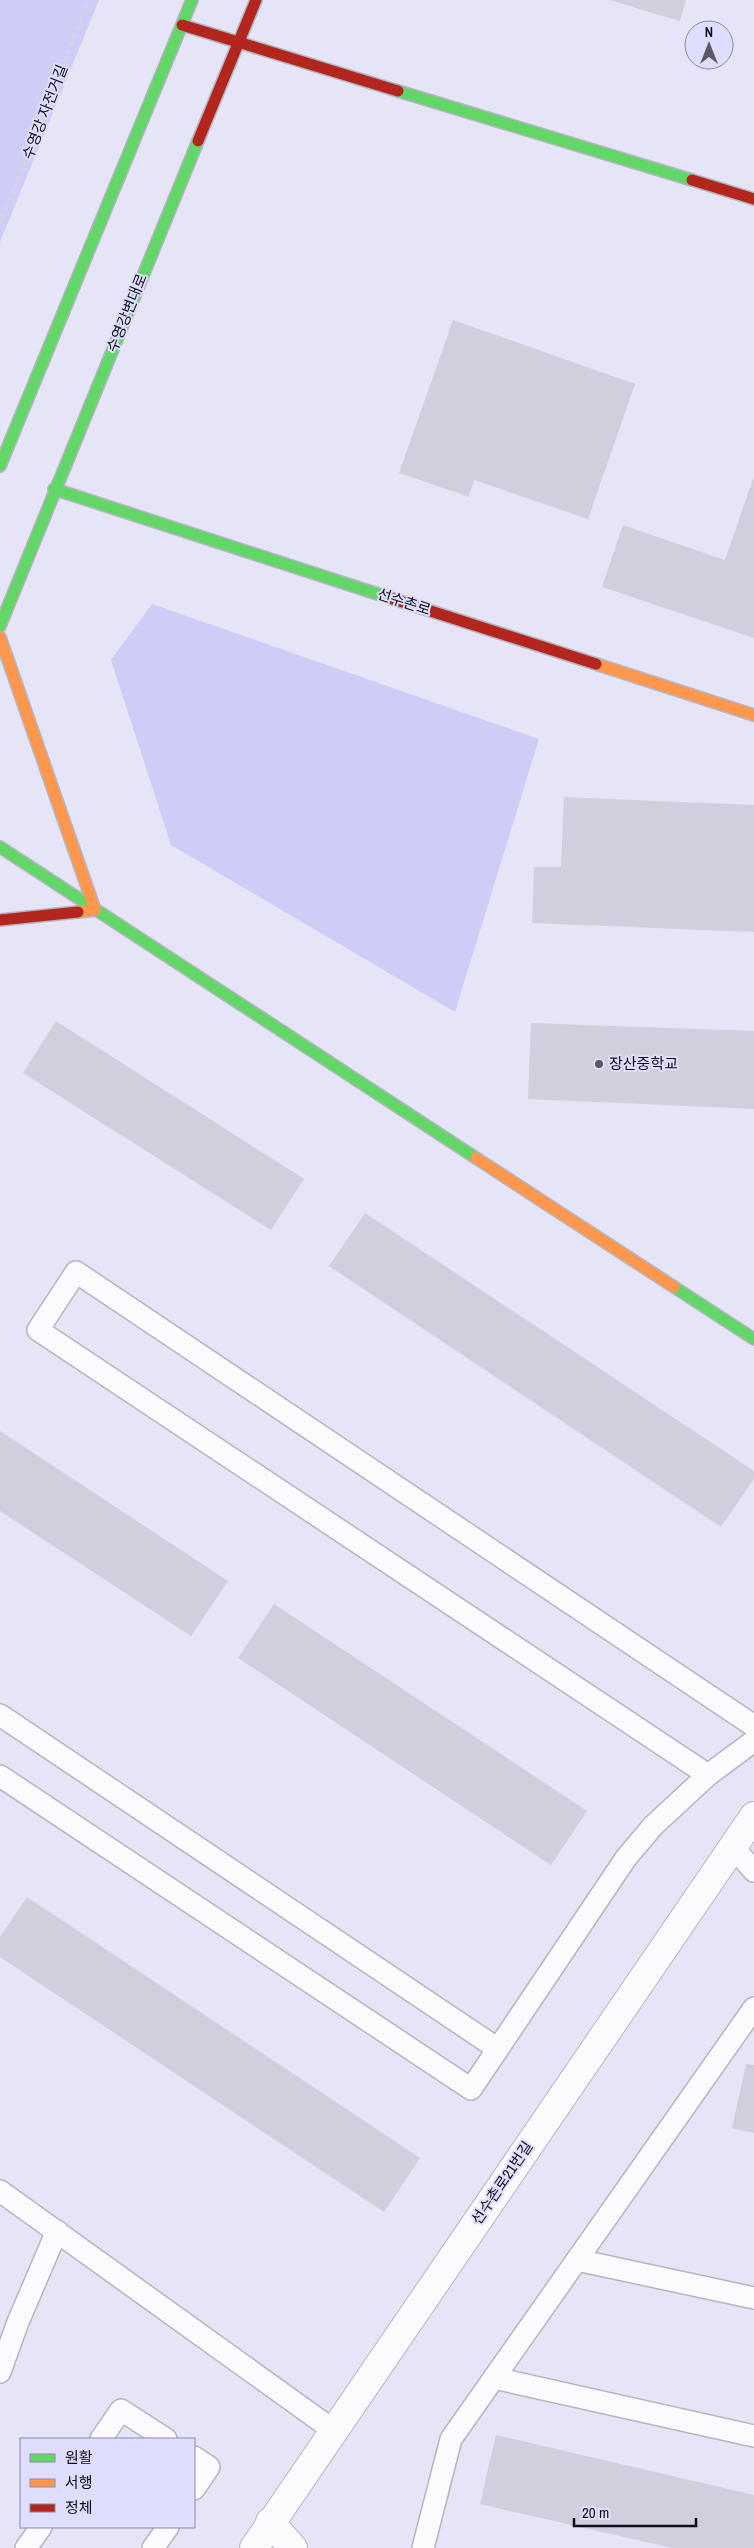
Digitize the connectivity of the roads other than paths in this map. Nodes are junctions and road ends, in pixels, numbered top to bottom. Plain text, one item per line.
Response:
1 (192, 0) edge
2 (256, 0) edge
3 (182, 25) junction
4 (238, 44) junction
5 (754, 199) edge
6 (0, 466) edge
7 (54, 488) junction
8 (0, 626) edge
9 (0, 638) edge
10 (754, 715) edge
11 (0, 848) edge
12 (95, 910) junction
13 (0, 920) edge
14 (754, 1339) edge
15 (0, 1715) edge
16 (754, 1726) edge
17 (754, 1741) edge
18 (708, 1775) junction
19 (0, 1776) edge
20 (754, 1816) edge
21 (733, 1847) junction
22 (754, 1871) edge
23 (754, 2008) edge
24 (498, 2049) junction
25 (0, 2192) edge
26 (57, 2231) junction
27 (577, 2260) junction
28 (754, 2298) edge
29 (0, 2372) edge
30 (494, 2378) junction
31 (333, 2430) junction
32 (754, 2436) edge
33 (102, 2438) edge
34 (164, 2438) edge
35 (195, 2458) edge
36 (195, 2488) edge
37 (270, 2522) junction
38 (40, 2528) edge
39 (167, 2528) edge
40 (26, 2548) edge
41 (153, 2548) edge
42 (254, 2548) edge
43 (294, 2548) edge
44 (423, 2548) edge

1 - 3 main road
2 - 4 main road, 수영강변대로
3 - 4 main road
3 - 6 main road
4 - 5 main road
4 - 7 main road, 수영강변대로
7 - 8 main road, 수영강변대로
7 - 10 main road, 선수촌로
9 - 12 main road
11 - 12 main road
12 - 13 main road
12 - 14 main road
15 - 24 lane
16 - 18 lane
17 - 18 lane
18 - 24 lane
19 - 24 lane
20 - 21 street, 선수촌로21번길
21 - 22 lane
21 - 31 street, 선수촌로21번길
23 - 27 lane
25 - 26 lane
26 - 29 lane
26 - 31 lane
27 - 28 lane
27 - 30 lane
30 - 32 lane
30 - 44 lane
31 - 37 street, 선수촌로21번길
33 - 34 lane
35 - 36 lane
37 - 42 street, 선수촌로21번길
37 - 43 street
38 - 40 lane
39 - 41 lane

